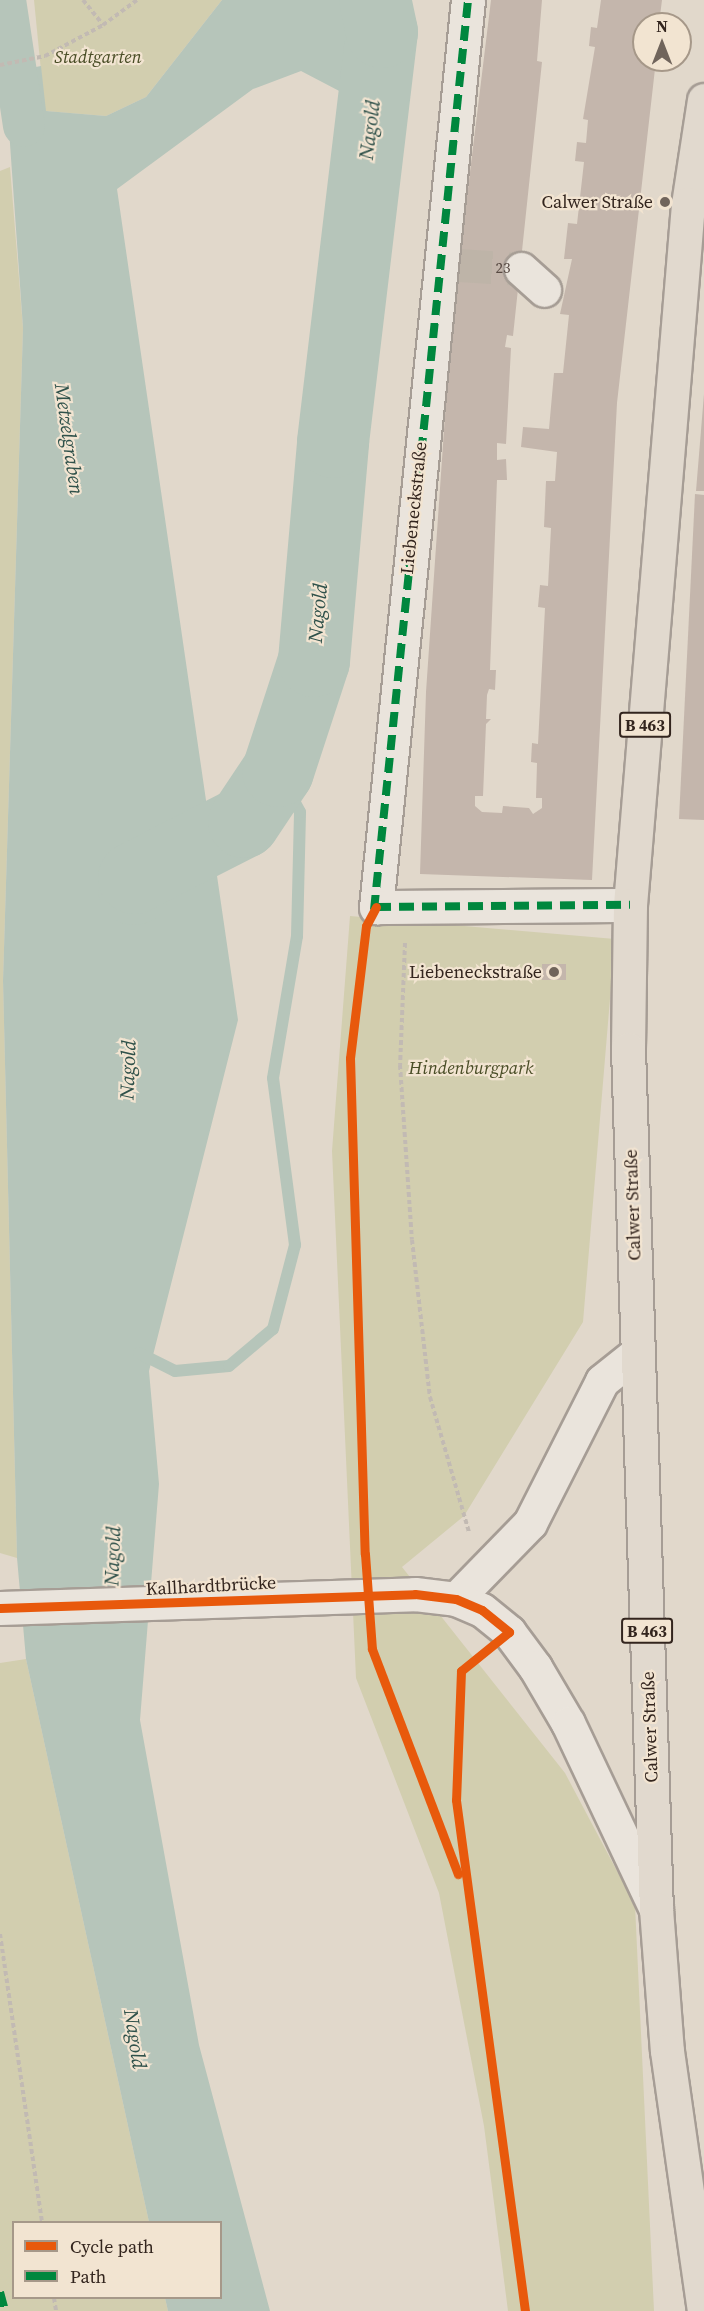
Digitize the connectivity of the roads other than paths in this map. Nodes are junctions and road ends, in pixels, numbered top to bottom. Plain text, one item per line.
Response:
1 (468, 0) edge
2 (704, 100) edge
3 (630, 905) junction
4 (637, 1353) junction
5 (456, 1599) junction
6 (5, 1608) edge
7 (656, 1909) junction
8 (704, 2311) edge

1 - 3 street, Liebeneckstraße
2 - 3 main road, Calwer Straße / B 463
3 - 4 main road, Calwer Straße / B 463
4 - 5 street
4 - 7 main road, Calwer Straße / B 463
5 - 6 street, Kallhardtbrücke
5 - 7 street, Kallhardtbrücke
7 - 8 main road, Calwer Straße / B 463

